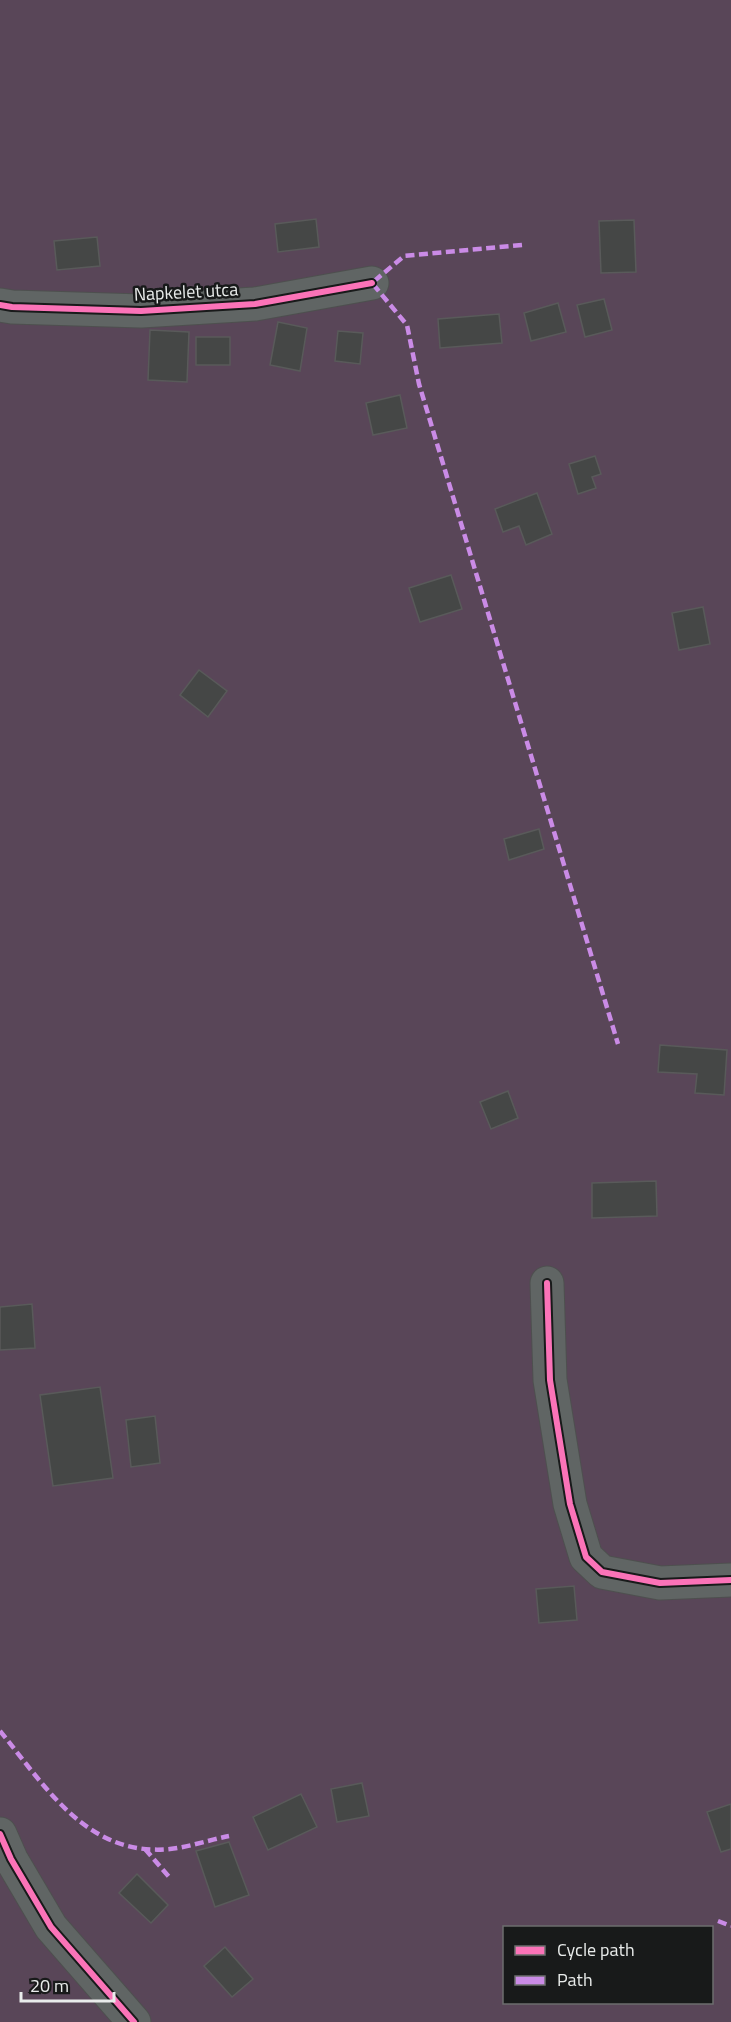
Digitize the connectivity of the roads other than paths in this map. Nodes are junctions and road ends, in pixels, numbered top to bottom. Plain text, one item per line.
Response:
1 (372, 283) dead end
2 (0, 305) edge
3 (548, 1283) dead end
4 (731, 1580) edge
5 (0, 1834) edge
6 (134, 2022) edge

1 - 2 street, Napkelet utca
3 - 4 street
5 - 6 street

